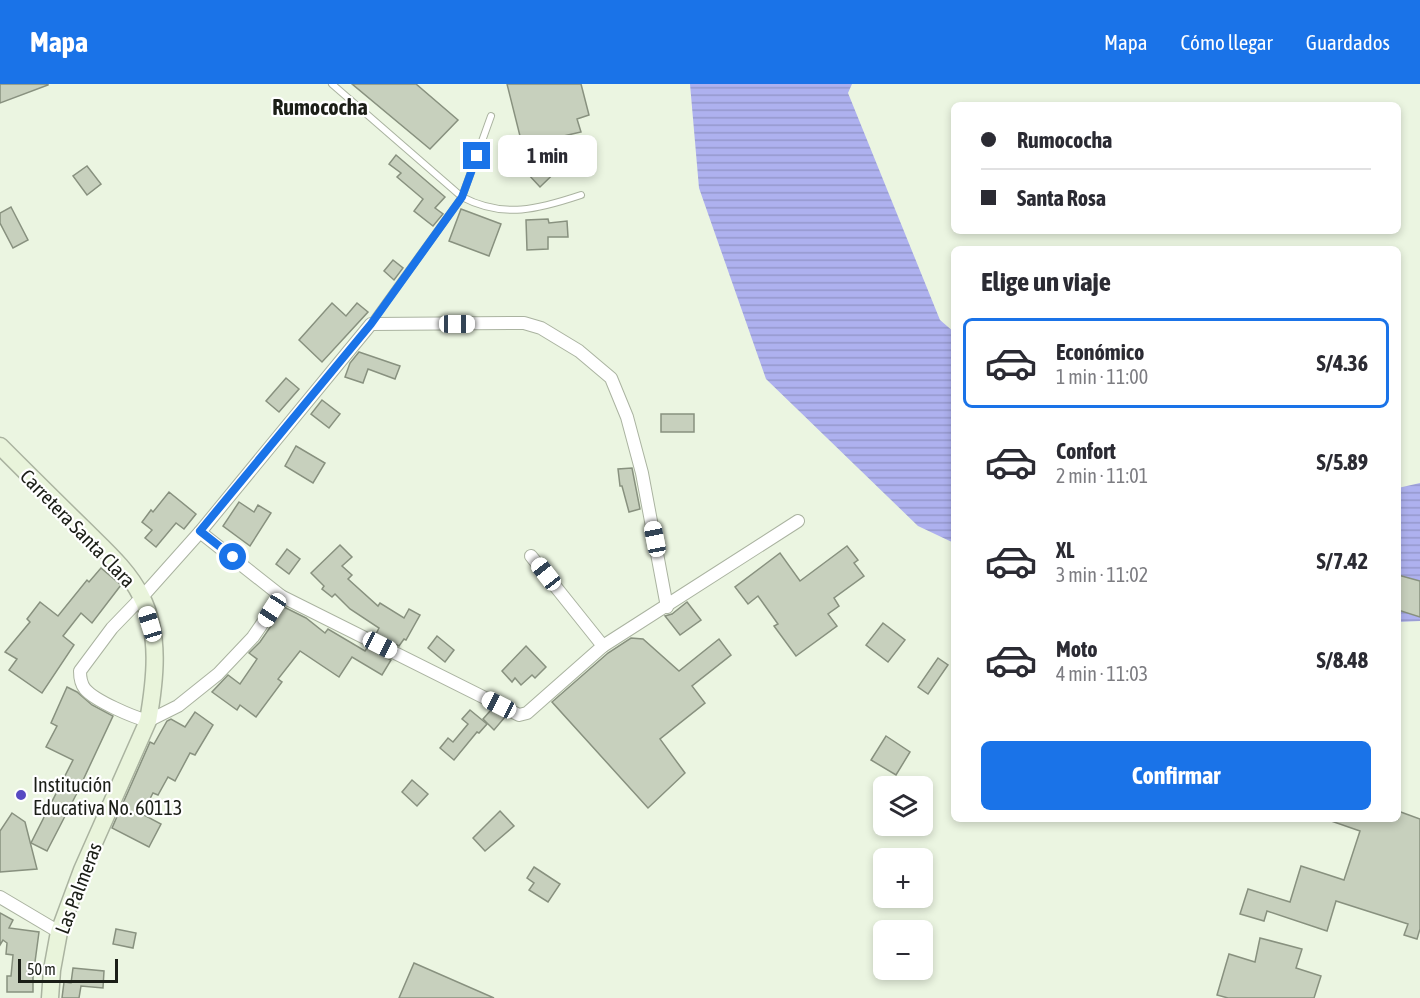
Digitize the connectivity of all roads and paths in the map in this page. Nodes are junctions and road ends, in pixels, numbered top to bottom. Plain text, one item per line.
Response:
1 (332, 84) edge
2 (491, 116) dead end
3 (582, 195) dead end
4 (462, 197) junction
5 (371, 324) junction
6 (0, 446) edge
7 (798, 521) dead end
8 (200, 531) junction
9 (531, 556) dead end
10 (281, 596) junction
11 (142, 597) junction
12 (667, 607) junction
13 (603, 646) junction
14 (148, 722) junction
15 (0, 897) edge
16 (59, 932) junction
17 (50, 998) edge

1 - 4 lane
2 - 4 lane
3 - 4 lane
4 - 5 lane
5 - 8 street
5 - 12 street
6 - 11 street, Carretera Santa Clara
7 - 12 street
8 - 10 street
8 - 11 street
9 - 13 street
10 - 13 street
10 - 14 street
11 - 14 street, Carretera Santa Clara
11 - 14 street
12 - 13 street
14 - 16 street, Las Palmeras
15 - 16 street
16 - 17 street, Las Palmeras

